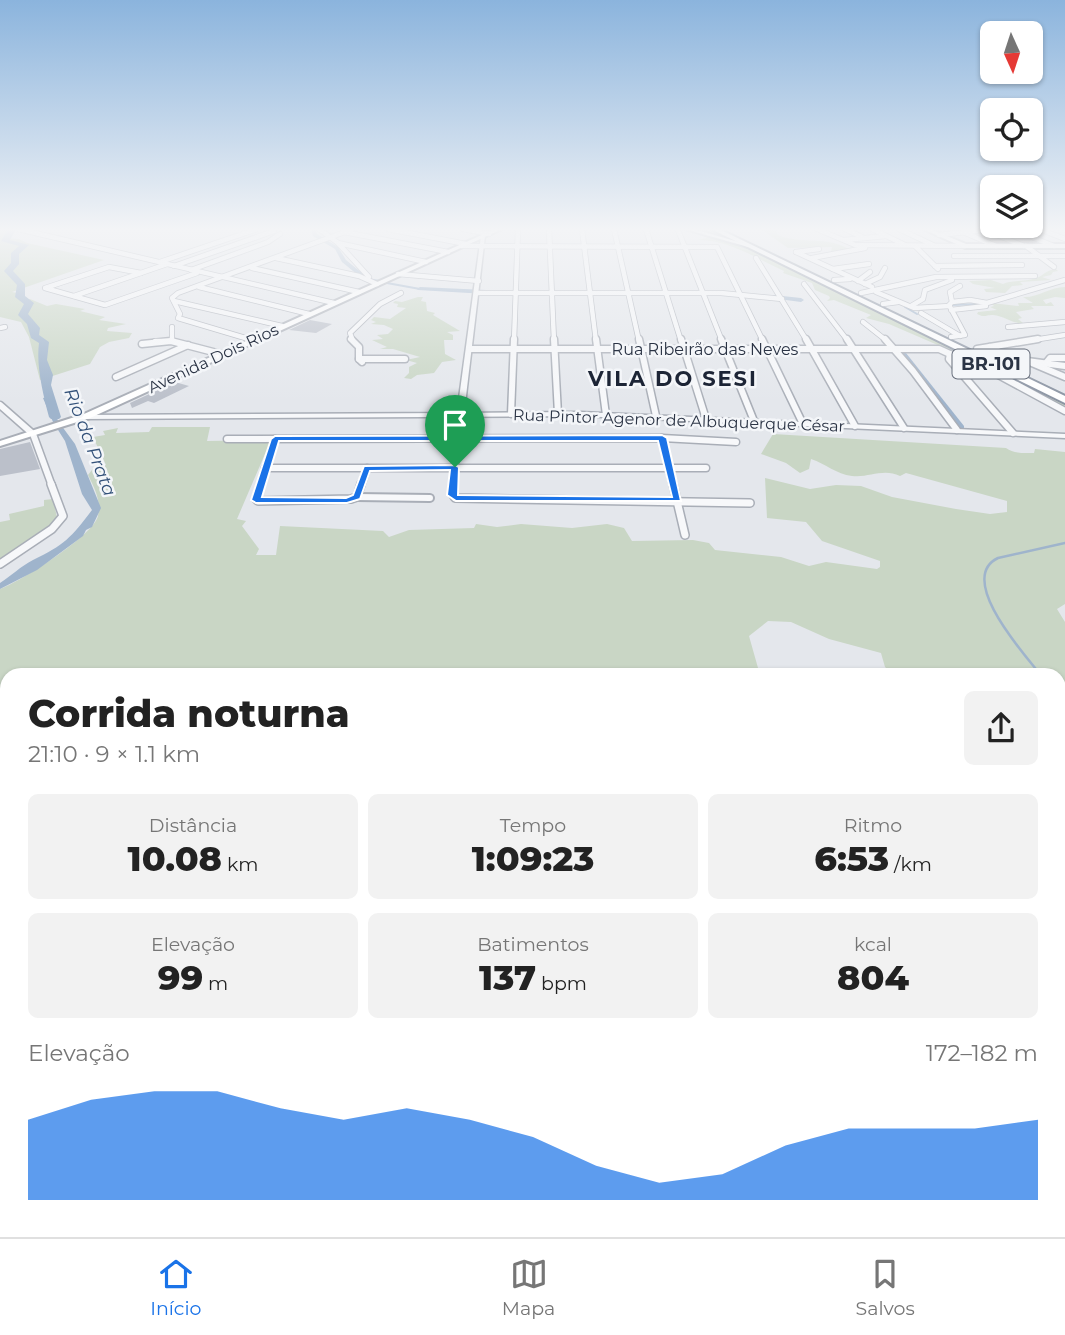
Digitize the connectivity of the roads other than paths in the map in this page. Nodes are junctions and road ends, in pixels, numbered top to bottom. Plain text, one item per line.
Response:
1 (49, 287) edge
2 (101, 287) edge
3 (158, 287) edge
4 (199, 287) joint
5 (266, 287) edge
6 (336, 287) edge
7 (370, 287) edge
8 (478, 287) edge
9 (516, 287) edge
10 (552, 287) edge
11 (589, 287) edge
12 (626, 287) edge
13 (664, 287) edge
14 (701, 287) edge
15 (736, 287) edge
16 (775, 287) edge
17 (806, 287) edge
18 (833, 287) edge
19 (849, 287) edge
20 (870, 287) edge
21 (883, 287) edge
22 (934, 287) edge
23 (957, 287) edge
24 (1041, 287) edge
25 (874, 289) junction
26 (359, 292) junction
27 (478, 292) junction
28 (516, 292) junction
29 (552, 292) junction
30 (590, 292) junction
31 (627, 292) junction
32 (666, 292) junction
33 (703, 292) junction
34 (401, 293) dead end
35 (861, 293) junction
36 (740, 294) junction
37 (74, 296) junction
38 (782, 298) junction
39 (174, 301) junction
40 (901, 302) junction
41 (334, 303) junction
42 (883, 304) junction
43 (990, 304) dead end
44 (950, 306) junction
45 (913, 307) junction
46 (921, 313) dead end
47 (309, 314) junction
48 (863, 322) dead end
49 (1065, 322) edge
50 (172, 327) dead end
51 (282, 327) junction
52 (1008, 327) dead end
53 (1065, 335) edge
54 (955, 336) junction
55 (172, 340) junction
56 (251, 340) junction
57 (142, 344) dead end
58 (188, 345) junction
59 (990, 347) junction
60 (470, 349) junction
61 (556, 349) junction
62 (641, 349) junction
63 (682, 349) junction
64 (811, 349) junction
65 (854, 349) junction
66 (894, 349) junction
67 (977, 349) junction
68 (512, 350) junction
69 (597, 350) junction
70 (725, 350) junction
71 (768, 350) junction
72 (220, 354) junction
73 (950, 354) junction
74 (1065, 358) edge
75 (404, 359) dead end
76 (1013, 359) junction
77 (1001, 360) junction
78 (1030, 361) junction
79 (1046, 363) junction
80 (1065, 366) edge
81 (116, 377) dead end
82 (1065, 377) edge
83 (1065, 390) edge
84 (1065, 400) edge
85 (0, 405) edge
86 (1065, 411) edge
87 (460, 414) junction
88 (511, 414) junction
89 (558, 414) junction
90 (606, 415) junction
91 (656, 416) junction
92 (83, 418) junction
93 (706, 419) junction
94 (754, 421) junction
95 (803, 424) junction
96 (855, 426) junction
97 (904, 428) junction
98 (957, 430) junction
99 (1013, 433) junction
100 (33, 434) junction
101 (1065, 436) edge
102 (456, 438) junction
103 (662, 438) junction
104 (228, 439) dead end
105 (275, 439) junction
106 (736, 442) dead end
107 (0, 444) edge
108 (455, 467) junction
109 (668, 467) junction
110 (265, 468) junction
111 (367, 468) junction
112 (706, 468) dead end
113 (357, 496) junction
114 (430, 498) dead end
115 (677, 499) junction
116 (750, 503) dead end
117 (685, 535) dead end
118 (0, 564) edge

1 - 37 street
2 - 37 street
3 - 37 street
4 - 39 street
4 - 47 street
5 - 41 street
6 - 26 street
7 - 26 main road, Avenida Dois Rios
8 - 27 street
9 - 28 street
10 - 29 street
11 - 30 street
12 - 31 street
13 - 32 street
14 - 33 street
15 - 36 street
16 - 38 street
17 - 65 street
18 - 84 highway, BR-101
19 - 35 highway, BR-101
20 - 25 street
21 - 25 street
22 - 45 street
23 - 44 street
24 - 44 street
25 - 35 street
25 - 40 street
26 - 41 main road, Avenida Dois Rios
27 - 28 street
27 - 60 street
28 - 29 street
28 - 68 street
29 - 30 street
29 - 61 street
30 - 31 street
30 - 69 street
31 - 32 street
31 - 62 street
32 - 33 street
32 - 63 street
33 - 36 street
33 - 70 street
34 - 75 street
35 - 42 highway, BR-101
36 - 38 street
36 - 71 street
38 - 64 street
39 - 51 street
39 - 56 street
40 - 42 street
40 - 45 street
41 - 47 main road, Avenida Dois Rios
42 - 54 highway, BR-101
43 - 44 street
44 - 45 street
44 - 54 street
46 - 54 street
47 - 51 main road, Avenida Dois Rios
48 - 66 street
49 - 52 street
50 - 55 street
51 - 56 main road, Avenida Dois Rios
53 - 59 street
54 - 67 highway, BR-101
55 - 57 street
55 - 58 street
56 - 72 main road, Avenida Dois Rios
58 - 72 street
58 - 81 street
59 - 67 street
59 - 76 street
60 - 68 street, Rua Ribeirão das Neves
60 - 87 street
61 - 68 street, Rua Ribeirão das Neves
61 - 69 street, Rua Ribeirão das Neves
61 - 89 street
62 - 63 street, Rua Ribeirão das Neves
62 - 69 street, Rua Ribeirão das Neves
62 - 91 street
63 - 70 street, Rua Ribeirão das Neves
63 - 93 street
64 - 65 street, Rua Ribeirão das Neves
64 - 71 street, Rua Ribeirão das Neves
64 - 96 street
65 - 66 street, Rua Ribeirão das Neves
65 - 97 street
66 - 73 street, Rua Ribeirão das Neves
66 - 98 street
67 - 77 highway, BR-101
68 - 88 street
69 - 90 street
70 - 71 street, Rua Ribeirão das Neves
70 - 94 street
71 - 95 street
72 - 92 main road, Avenida Dois Rios
73 - 86 street
73 - 99 street
74 - 79 street
76 - 77 street
76 - 78 street
77 - 83 highway, BR-101
78 - 79 street
78 - 82 street
79 - 80 street
85 - 100 street
87 - 88 street, Rua Pintor Agenor de Albuquerque César
87 - 92 street, Rua Pintor Agenor de Albuquerque César
87 - 102 street
88 - 89 street, Rua Pintor Agenor de Albuquerque César
89 - 90 street, Rua Pintor Agenor de Albuquerque César
90 - 91 street, Rua Pintor Agenor de Albuquerque César
91 - 93 street, Rua Pintor Agenor de Albuquerque César
92 - 100 main road, Avenida Dois Rios
93 - 94 street, Rua Pintor Agenor de Albuquerque César
94 - 95 street, Rua Pintor Agenor de Albuquerque César
95 - 96 street, Rua Pintor Agenor de Albuquerque César
96 - 97 street, Rua Pintor Agenor de Albuquerque César
97 - 98 street, Rua Pintor Agenor de Albuquerque César
98 - 99 street, Rua Pintor Agenor de Albuquerque César
99 - 101 street, Rua Pintor Agenor de Albuquerque César
100 - 107 main road, Avenida Dois Rios
100 - 118 street
102 - 103 street
102 - 105 street
102 - 108 street
103 - 106 street
103 - 109 street
104 - 105 street
105 - 110 street
108 - 109 street
108 - 111 street
108 - 115 street
109 - 112 street
109 - 115 street
110 - 111 street
110 - 113 street
111 - 113 street
113 - 114 street
115 - 116 street
115 - 117 street

